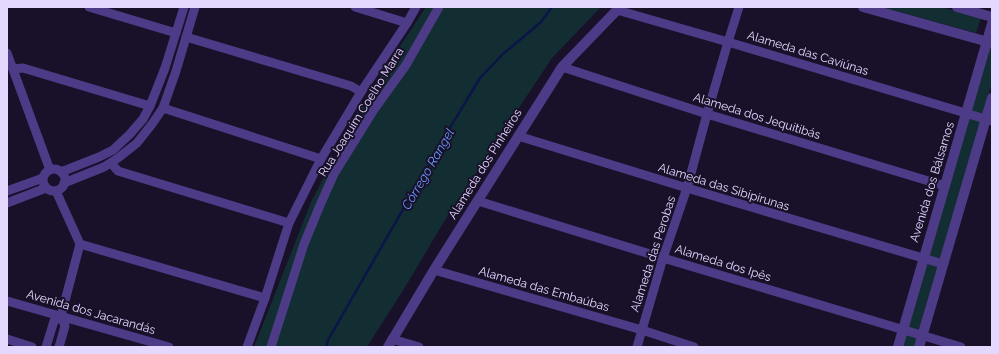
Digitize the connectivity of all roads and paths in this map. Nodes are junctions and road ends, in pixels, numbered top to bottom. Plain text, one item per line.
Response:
1 (89, 7) edge
2 (184, 7) edge
3 (195, 7) edge
4 (355, 7) edge
5 (416, 7) edge
6 (440, 7) edge
7 (739, 7) edge
8 (863, 7) edge
9 (957, 7) edge
10 (618, 8) edge
11 (992, 17) edge
12 (407, 23) junction
13 (992, 24) edge
14 (176, 33) junction
15 (186, 36) junction
16 (728, 42) junction
17 (990, 42) edge
18 (7, 53) edge
19 (562, 67) junction
20 (13, 69) junction
21 (361, 92) junction
22 (992, 98) edge
23 (150, 106) junction
24 (163, 108) junction
25 (966, 113) junction
26 (707, 114) junction
27 (989, 120) edge
28 (518, 136) junction
29 (321, 159) junction
30 (111, 162) junction
31 (50, 170) junction
32 (61, 172) junction
33 (43, 178) junction
34 (64, 183) junction
35 (945, 186) junction
36 (46, 188) junction
37 (687, 188) junction
38 (56, 191) junction
39 (7, 192) edge
40 (478, 201) junction
41 (7, 203) edge
42 (289, 223) junction
43 (80, 244) junction
44 (663, 258) junction
45 (923, 258) junction
46 (943, 264) junction
47 (434, 270) junction
48 (265, 298) junction
49 (7, 301) edge
50 (61, 316) junction
51 (903, 329) junction
52 (642, 330) junction
53 (922, 336) junction
54 (7, 339) edge
55 (390, 343) edge
56 (32, 347) edge
57 (46, 347) edge
58 (59, 347) edge
59 (169, 347) edge
60 (247, 347) edge
61 (271, 347) edge
62 (419, 347) edge
63 (637, 347) edge
64 (694, 347) edge
65 (898, 347) edge
66 (919, 347) edge
67 (961, 347) edge

1 - 14 street
2 - 14 street
3 - 15 street
4 - 12 street
5 - 12 street, Rua Joaquim Coelho Marra
6 - 61 street, Rua Joaquim Coelho Marra
7 - 16 street, Alameda das Perobas
8 - 17 street
9 - 11 street
10 - 16 street, Alameda das Caviúnas
10 - 19 street, Alameda dos Pinheiros
12 - 21 street, Rua Joaquim Coelho Marra
13 - 17 street, Avenida dos Bálsamos
14 - 23 street
15 - 21 street
15 - 24 street
16 - 25 street, Alameda das Caviúnas
16 - 26 street, Alameda das Perobas
17 - 25 street, Avenida dos Bálsamos
18 - 20 street
19 - 26 street, Alameda dos Jequitibás
19 - 28 street, Alameda dos Pinheiros
20 - 23 street
20 - 31 street
21 - 29 street, Rua Joaquim Coelho Marra
22 - 27 street
23 - 32 street
24 - 29 street
24 - 30 street
25 - 27 street, Alameda das Caviúnas
25 - 35 street, Avenida dos Bálsamos
26 - 35 street, Alameda dos Jequitibás
26 - 37 street, Alameda das Perobas
27 - 46 street
28 - 37 street, Alameda das Sibipirunas
28 - 40 street, Alameda dos Pinheiros
29 - 42 street, Rua Joaquim Coelho Marra
30 - 34 street
30 - 42 street
31 - 32 street
31 - 33 street
32 - 34 street
33 - 36 street
33 - 39 street
34 - 38 street
35 - 45 street, Avenida dos Bálsamos
36 - 38 street
36 - 41 street
37 - 44 street, Alameda das Perobas
37 - 45 street, Alameda das Sibipirunas
38 - 43 street
40 - 44 street, Alameda dos Ipês
40 - 47 street, Alameda dos Pinheiros
42 - 48 street, Rua Joaquim Coelho Marra
43 - 48 street
43 - 50 street
44 - 51 street, Alameda dos Ipês
44 - 52 street, Alameda das Perobas
45 - 46 street, Alameda das Sibipirunas
45 - 51 street, Avenida dos Bálsamos
46 - 53 street
47 - 52 street, Alameda das Embaúbas
47 - 55 street, Alameda dos Pinheiros
48 - 60 street, Rua Joaquim Coelho Marra
49 - 50 street, Avenida dos Jacarandás
50 - 57 street
50 - 58 street
50 - 59 street, Avenida dos Jacarandás
51 - 53 street, Alameda dos Ipês
51 - 65 street, Avenida dos Bálsamos
52 - 63 street, Alameda das Perobas
52 - 64 street, Alameda das Embaúbas
53 - 66 street
53 - 67 street, Alameda dos Ipês
54 - 56 street
55 - 62 street

